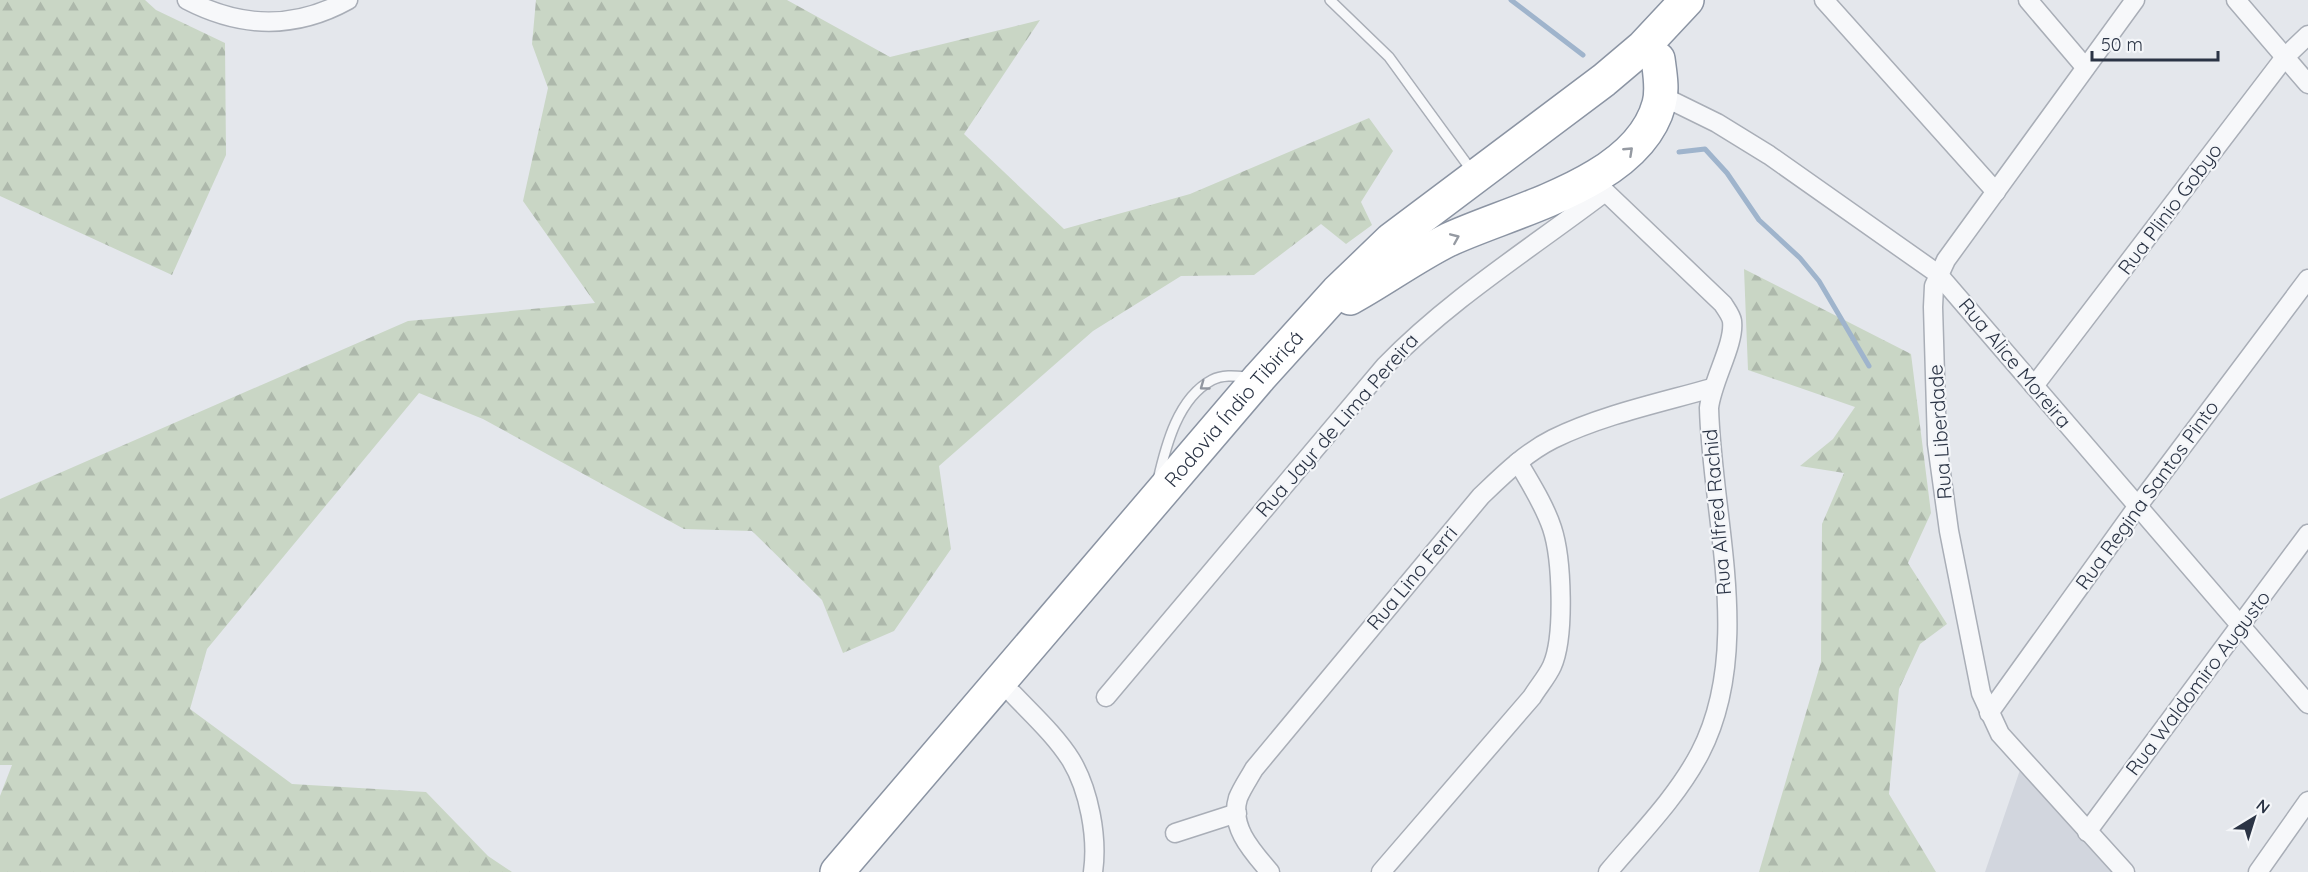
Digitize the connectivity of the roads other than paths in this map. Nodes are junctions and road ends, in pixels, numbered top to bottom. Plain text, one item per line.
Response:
1 (187, 0) edge
2 (348, 0) edge
3 (1330, 0) edge
4 (1687, 0) edge
5 (1706, 0) edge
6 (1824, 0) edge
7 (2028, 0) edge
8 (2135, 0) edge
9 (2236, 0) edge
10 (2308, 35) edge
11 (2285, 57) junction
12 (1658, 59) junction
13 (2085, 67) junction
14 (2308, 84) edge
15 (1660, 95) junction
16 (1477, 178) junction
17 (1598, 185) junction
18 (1996, 192) junction
19 (1938, 274) junction
20 (2308, 279) edge
21 (1350, 298) junction
22 (2034, 386) junction
23 (1712, 388) junction
24 (1518, 462) junction
25 (2137, 507) junction
26 (2308, 534) edge
27 (2240, 627) junction
28 (1013, 694) junction
29 (1106, 697) dead end
30 (2308, 704) edge
31 (1989, 713) junction
32 (2308, 801) edge
33 (1237, 813) junction
34 (2087, 832) junction
35 (1175, 833) dead end
36 (837, 872) edge
37 (860, 872) edge
38 (1093, 872) edge
39 (1270, 872) edge
40 (1381, 872) edge
41 (1608, 872) edge
42 (2125, 872) edge
43 (2258, 872) edge

1 - 2 street
3 - 16 lane
4 - 16 highway, Rodovia Índio Tibiriçá
5 - 12 highway, Rodovia Índio Tibiriçá
6 - 18 street
7 - 13 street
8 - 13 street, Rua Liberdade
9 - 11 street
10 - 11 street, Rua Plinio Gobyo
11 - 14 street
11 - 22 street, Rua Plinio Gobyo
12 - 15 highway
12 - 21 highway, Rodovia Índio Tibiriçá
13 - 18 street, Rua Liberdade
17 -> 15 highway
15 - 19 street, Rua Alice Moreira
16 -> 36 highway, Rodovia Índio Tibiriçá
21 -> 17 highway
17 - 23 street, Rua Alfred Rachid
17 - 29 street, Rua Jayr de Lima Pereira
18 - 19 street, Rua Liberdade
19 - 22 street, Rua Alice Moreira
19 - 31 street, Rua Liberdade
20 - 25 street, Rua Regina Santos Pinto
21 - 28 highway, Rodovia Índio Tibiriçá
22 - 25 street, Rua Alice Moreira
23 - 24 street, Rua Lino Ferri
23 - 41 street, Rua Alfred Rachid
24 - 33 street, Rua Lino Ferri
24 - 40 street
25 - 27 street, Rua Alice Moreira
25 - 31 street, Rua Regina Santos Pinto
26 - 27 street, Rua Waldomiro Augusto
27 - 30 street, Rua Alice Moreira
27 - 34 street, Rua Waldomiro Augusto
28 - 37 highway, Rodovia Índio Tibiriçá
28 - 38 street
31 - 34 street, Rua Liberdade
32 - 43 street
33 - 35 street
33 - 39 street
34 - 42 street, Rua Liberdade

